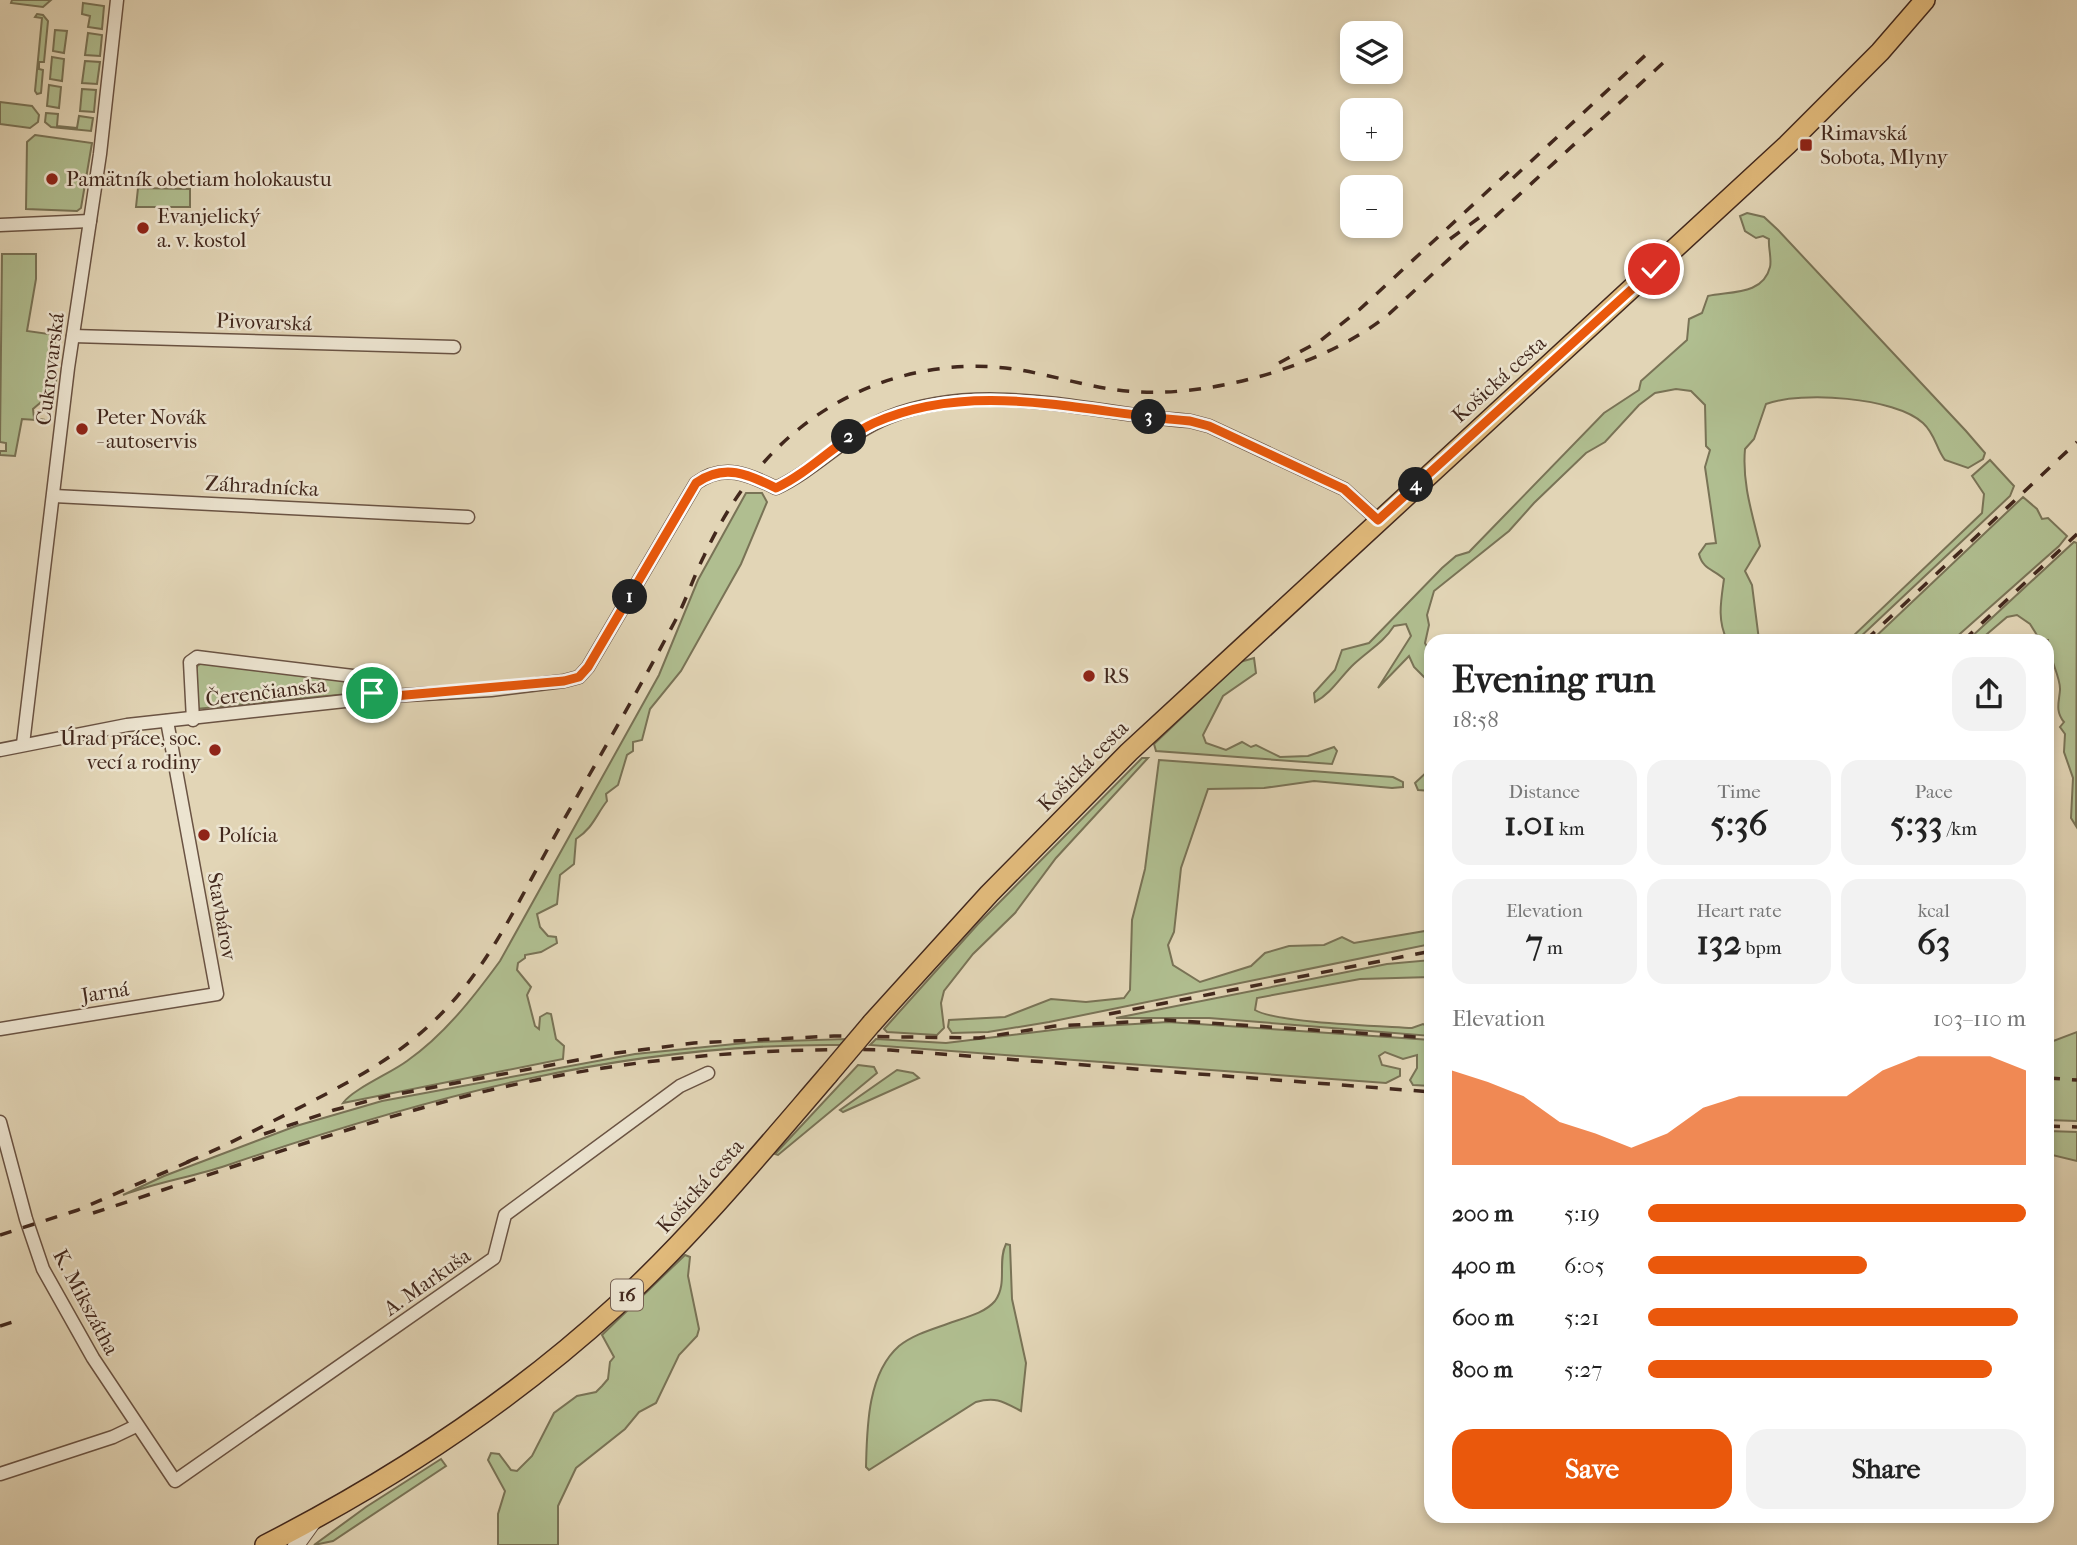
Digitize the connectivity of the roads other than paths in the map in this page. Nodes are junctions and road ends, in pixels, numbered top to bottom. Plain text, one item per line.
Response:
1 (117, 0) edge
2 (1925, 0) edge
3 (90, 220) junction
4 (0, 225) edge
5 (73, 336) junction
6 (454, 347) dead end
7 (54, 496) junction
8 (468, 517) dead end
9 (1378, 520) junction
10 (372, 698) junction
11 (193, 720) junction
12 (166, 721) junction
13 (23, 744) junction
14 (0, 750) edge
15 (216, 994) joint
16 (0, 1029) edge
17 (708, 1073) dead end
18 (0, 1122) edge
19 (136, 1426) junction
20 (0, 1474) edge
21 (175, 1481) joint
22 (314, 1520) junction
23 (265, 1545) edge
24 (296, 1545) edge

1 - 3 street, Cukrovarská
2 - 9 main road, Košická cesta / 16
3 - 4 street
3 - 5 street, Cukrovarská
5 - 6 street, Pivovarská
5 - 7 street, Cukrovarská
7 - 8 street, Záhradnícka
7 - 13 street, Cukrovarská
9 - 10 street, Čerenčianska
9 - 22 main road, Košická cesta / 16, bridge
10 - 11 street, Čerenčianska
10 - 11 street
11 - 12 street, Čerenčianska
12 - 13 street, Čerenčianska
12 - 15 street, Stavbárov
13 - 14 street, Čerenčianska
15 - 16 street, Jarná
17 - 21 street, A. Markuša
18 - 19 street, K. Mikszátha
19 - 20 street
19 - 21 street, K. Mikszátha
22 - 23 main road, Košická cesta / 16
22 - 24 street

